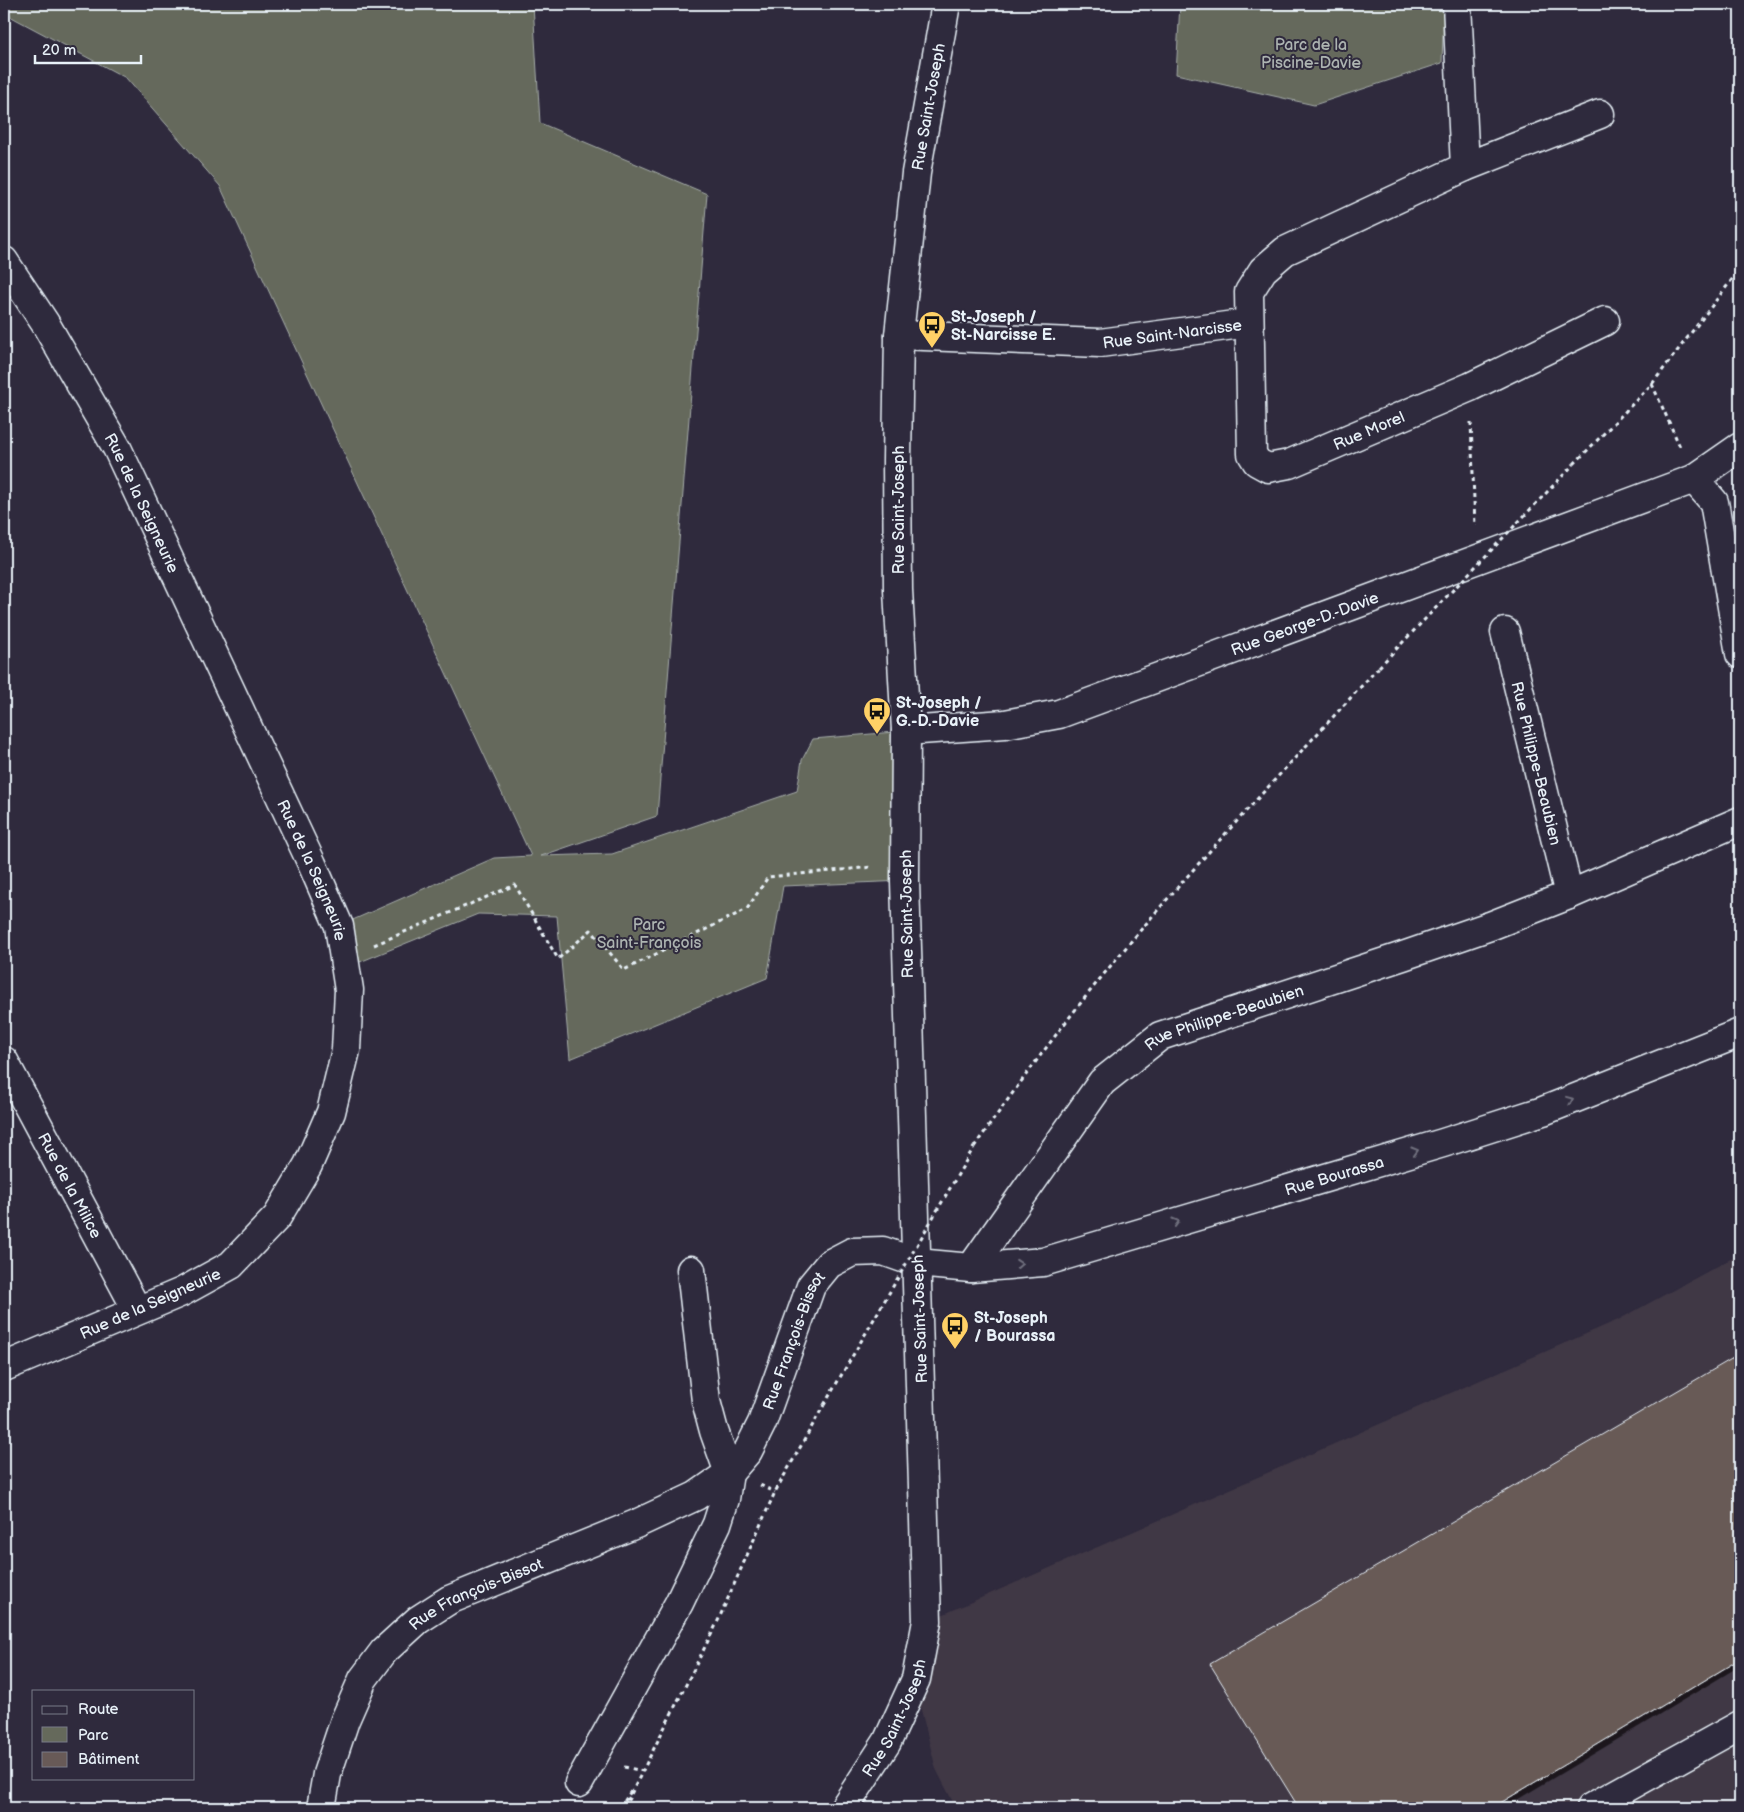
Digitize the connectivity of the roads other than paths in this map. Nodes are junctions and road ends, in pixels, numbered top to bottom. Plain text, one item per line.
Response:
1 (946, 4) edge
2 (1457, 4) edge
3 (1600, 114) dead end
4 (1465, 167) junction
5 (4, 261) edge
6 (1605, 321) dead end
7 (1249, 323) junction
8 (900, 335) junction
9 (1740, 447) edge
10 (1694, 479) junction
11 (1505, 632) dead end
12 (1740, 654) edge
13 (906, 731) junction
14 (1740, 821) edge
15 (1569, 895) junction
16 (1740, 1033) edge
17 (4, 1061) edge
18 (917, 1263) junction
19 (971, 1268) junction
20 (691, 1270) dead end
21 (136, 1310) junction
22 (4, 1367) edge
23 (730, 1473) junction
24 (1740, 1725) edge
25 (579, 1783) dead end
26 (322, 1808) edge
27 (844, 1808) edge
28 (1590, 1808) edge

1 - 8 street, Rue Saint-Joseph
2 - 4 street
3 - 4 street, Rue Saint-Narcisse
4 - 7 street, Rue Saint-Narcisse
5 - 21 street, Rue de la Seigneurie
6 - 7 street, Rue Morel
7 - 8 street, Rue Saint-Narcisse
8 - 13 street, Rue Saint-Joseph
9 - 10 street, Rue George-D.-Davie
10 - 12 street
10 - 13 street, Rue George-D.-Davie
11 - 15 street, Rue Philippe-Beaubien
13 - 18 street, Rue Saint-Joseph
14 - 15 street, Rue Philippe-Beaubien
15 - 19 street, Rue Philippe-Beaubien
19 -> 16 street, Rue Bourassa
17 - 21 street, Rue de la Milice
18 - 19 street, Rue Bourassa
18 - 23 street, Rue François-Bissot
18 - 27 street, Rue Saint-Joseph
20 - 23 street
21 - 22 street, Rue de la Seigneurie
23 - 25 street, Rue François-Bissot
23 - 26 street, Rue François-Bissot
24 - 28 street

